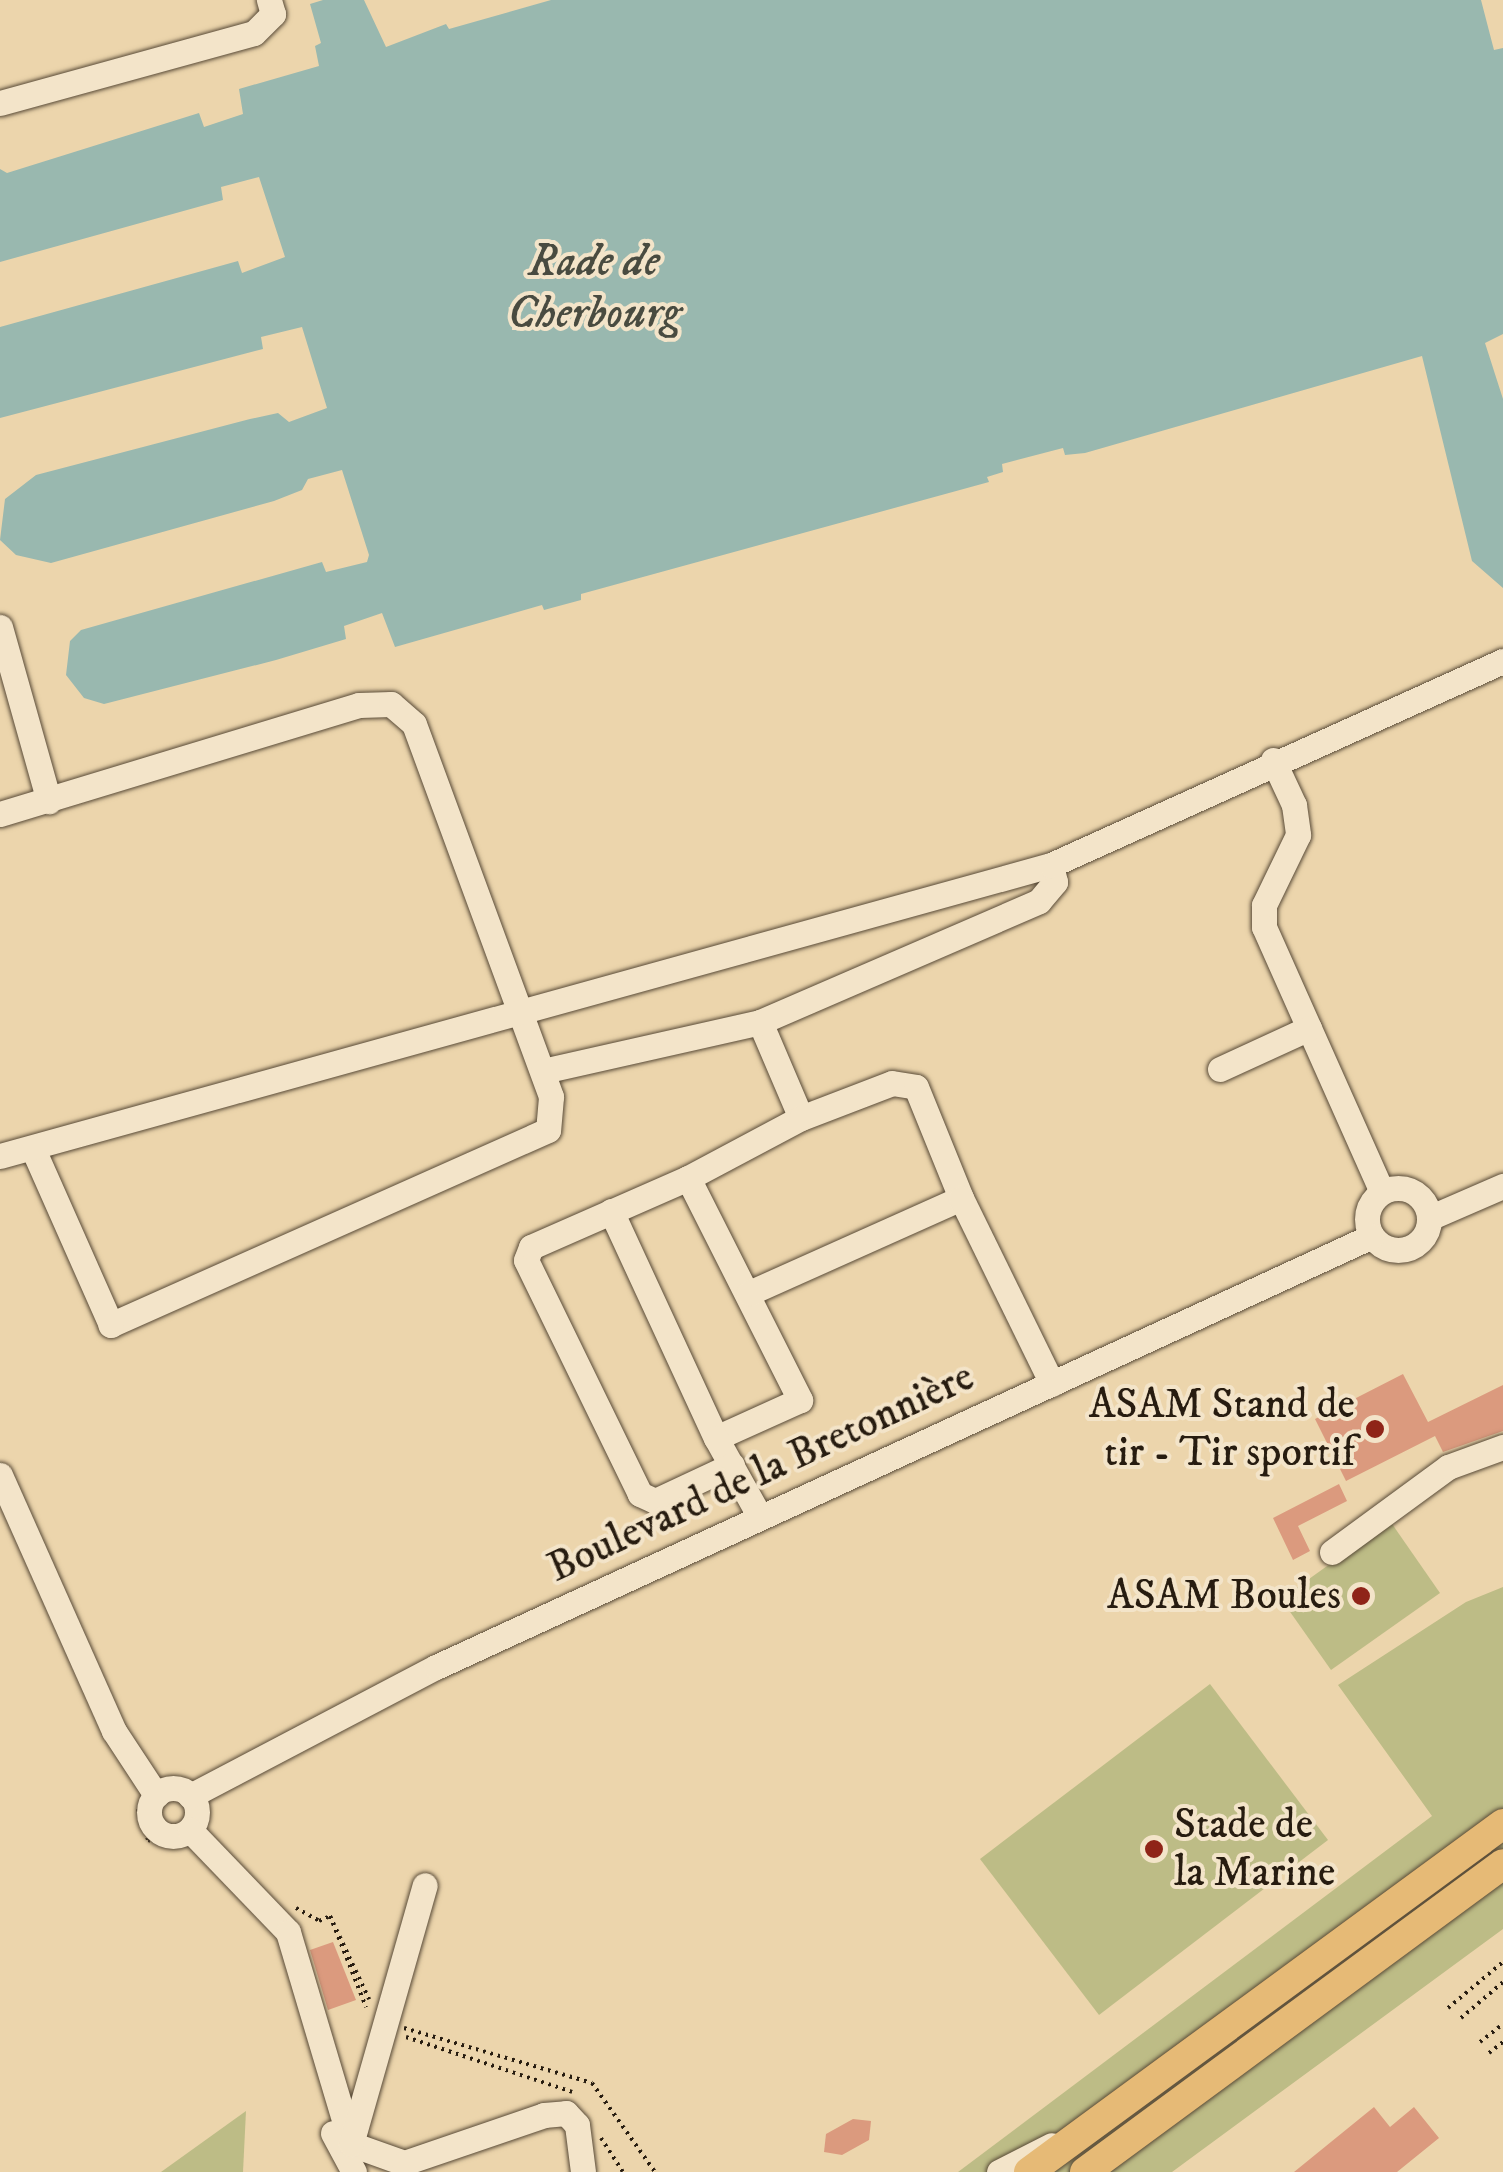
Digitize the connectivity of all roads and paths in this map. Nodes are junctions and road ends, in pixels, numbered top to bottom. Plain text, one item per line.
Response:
1 (269, 0) edge
2 (0, 103) edge
3 (0, 627) edge
4 (1503, 661) edge
5 (1273, 760) junction
6 (49, 800) junction
7 (0, 814) edge
8 (1051, 865) junction
9 (522, 1014) junction
10 (760, 1022) junction
11 (1308, 1028) junction
12 (1220, 1069) dead end
13 (543, 1071) junction
14 (801, 1118) junction
15 (34, 1150) junction
16 (0, 1156) edge
17 (688, 1178) junction
18 (1503, 1186) edge
19 (1382, 1192) junction
20 (961, 1198) junction
21 (611, 1211) junction
22 (1429, 1218) junction
23 (1372, 1236) junction
24 (750, 1293) junction
25 (1052, 1384) junction
26 (716, 1438) junction
27 (1503, 1447) edge
28 (732, 1464) junction
29 (0, 1476) edge
30 (760, 1517) junction
31 (1332, 1552) dead end
32 (156, 1795) junction
33 (190, 1796) junction
34 (1503, 1824) edge
35 (186, 1832) junction
36 (1503, 1864) edge
37 (425, 1885) dead end
38 (1503, 1962) edge
39 (1503, 1982) edge
40 (1448, 2008) dead end
41 (1460, 2018) dead end
42 (1503, 2024) edge
43 (384, 2025) junction
44 (1480, 2042) dead end
45 (1503, 2042) edge
46 (1490, 2053) dead end
47 (577, 2098) dead end
48 (595, 2128) dead end
49 (1088, 2128) junction
50 (356, 2162) edge
51 (1095, 2167) edge
52 (582, 2172) edge
53 (622, 2172) edge
54 (655, 2172) edge
55 (999, 2172) edge
56 (1029, 2172) edge

1 - 2 lane
3 - 6 lane
4 - 5 lane
5 - 8 lane
5 - 11 lane
6 - 7 lane
6 - 9 lane
8 - 9 lane
8 - 10 lane
9 - 13 lane
9 - 15 lane
10 - 13 lane
10 - 14 lane
11 - 12 lane
11 - 19 lane
13 - 15 lane
14 - 17 lane
14 - 20 lane
15 - 16 lane
17 - 21 lane
17 - 24 lane
18 - 22 lane
19 - 22 lane
19 - 23 lane
20 - 24 lane
20 - 25 lane
21 - 26 lane
21 - 28 lane
22 - 23 lane
23 - 25 lane, Boulevard de la Bretonnière
24 - 26 lane
25 - 30 lane, Boulevard de la Bretonnière
26 - 28 lane
27 - 31 lane
28 - 30 lane
29 - 32 lane
30 - 33 lane, Boulevard de la Bretonnière
32 - 33 lane
32 - 35 lane
33 - 35 lane
34 - 49 main road
35 - 50 lane
35 - 50 lane
36 - 51 main road
37 - 43 lane
38 - 40 path
39 - 41 path
42 - 44 path
43 - 43 path
43 - 47 path
43 - 50 lane
43 - 54 path
45 - 46 path
48 - 53 path
49 - 55 lane
49 - 56 main road
50 - 52 lane

